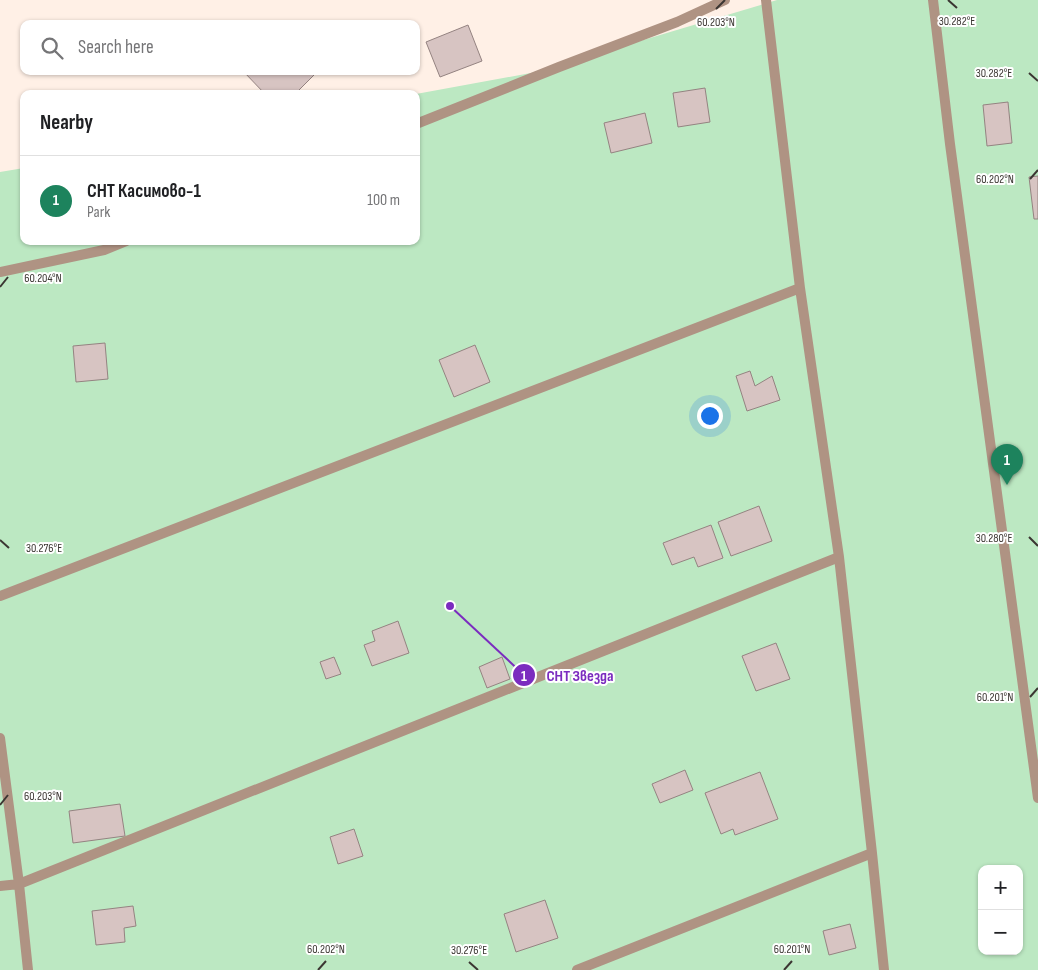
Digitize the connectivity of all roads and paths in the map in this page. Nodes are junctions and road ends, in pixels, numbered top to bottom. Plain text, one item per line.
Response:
1 (725, 0) edge
2 (766, 0) edge
3 (933, 0) edge
4 (420, 122) edge
5 (116, 245) edge
6 (0, 272) edge
7 (800, 288) junction
8 (839, 557) junction
9 (0, 596) edge
10 (0, 738) edge
11 (1038, 798) edge
12 (872, 853) junction
13 (19, 884) junction
14 (0, 886) edge
15 (28, 970) edge
16 (577, 970) edge
17 (884, 970) edge

1 - 4 street
2 - 7 street
3 - 11 street
5 - 6 street
7 - 8 street
7 - 9 street
8 - 12 street
8 - 13 street
10 - 13 street
12 - 16 street
12 - 17 street
13 - 14 street
13 - 15 street

